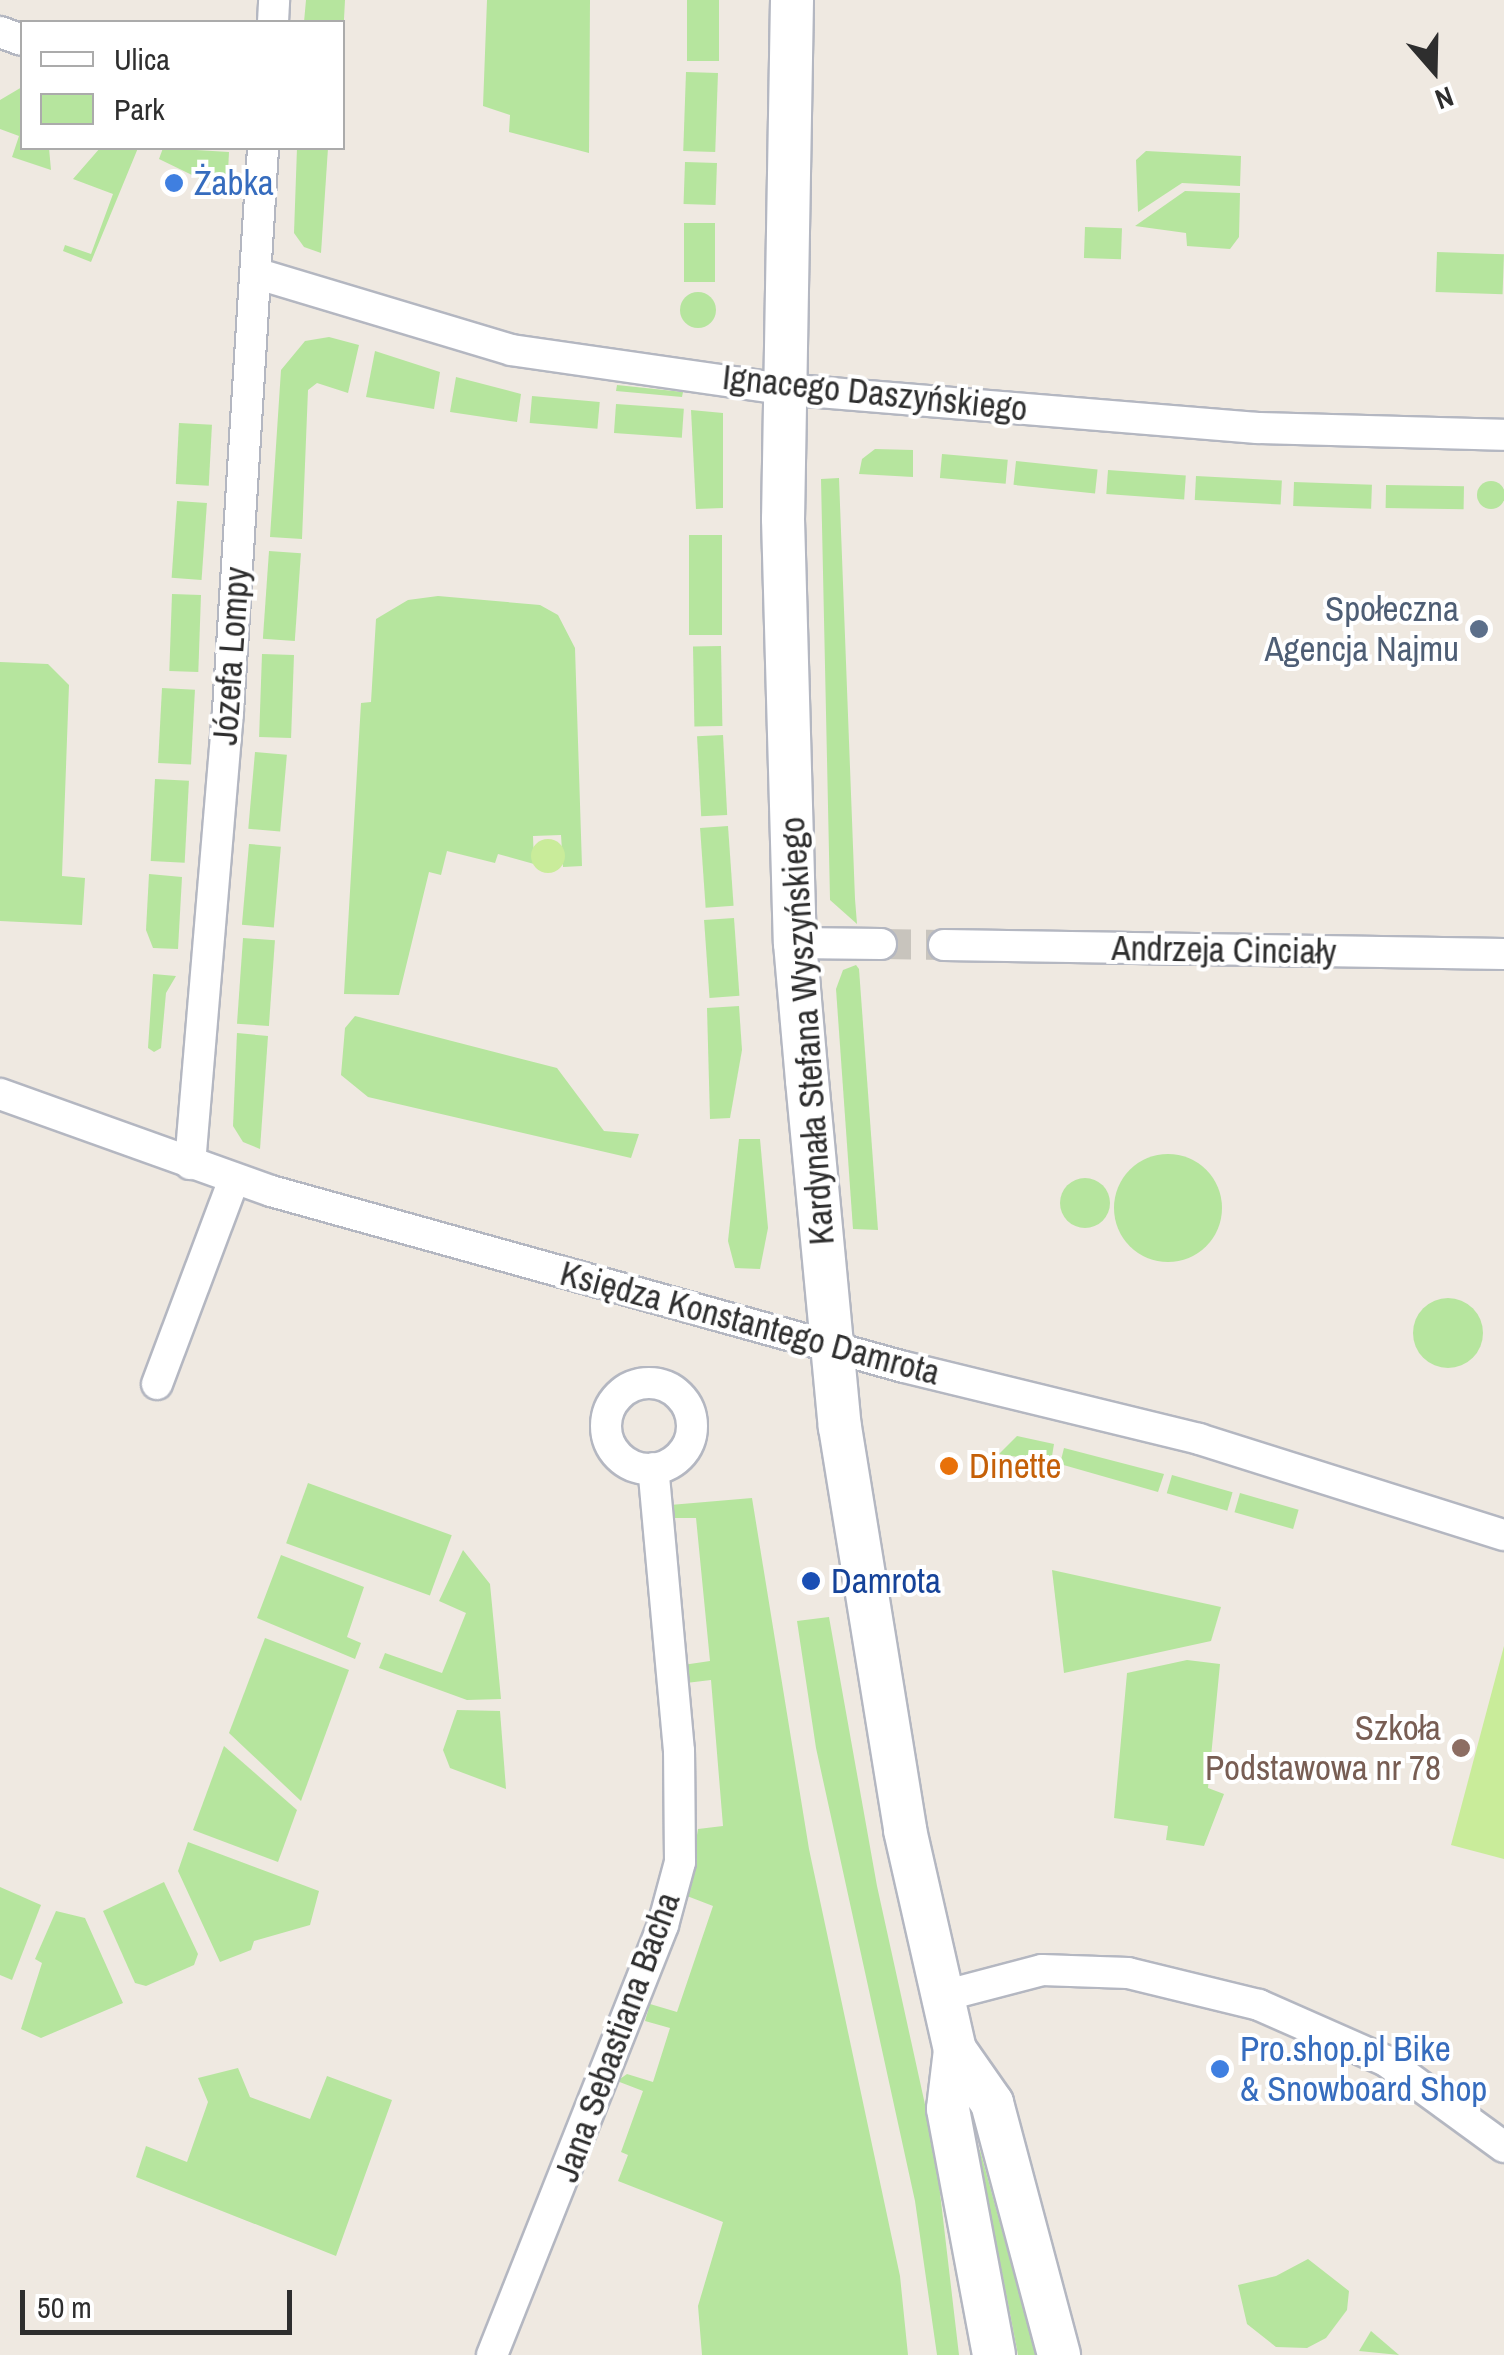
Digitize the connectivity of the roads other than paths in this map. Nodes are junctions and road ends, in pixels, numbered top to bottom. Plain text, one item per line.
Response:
1 (792, 0) edge
2 (263, 150) edge
3 (258, 274) junction
4 (782, 389) junction
5 (1504, 435) edge
6 (795, 943) junction
7 (880, 944) tunnel mouth
8 (944, 945) tunnel mouth
9 (1504, 954) edge
10 (0, 1094) edge
11 (190, 1164) junction
12 (234, 1179) junction
13 (832, 1347) junction
14 (157, 1384) dead end
15 (653, 1468) dead end
16 (1504, 1535) edge
17 (942, 1996) junction
18 (955, 2050) junction
19 (1504, 2147) edge
20 (492, 2355) edge
21 (994, 2355) edge
22 (1059, 2355) edge

1 - 4 main road, Kardynała Stefana Wyszyńskiego
2 - 3 street, Józefa Lompy
3 - 4 street, Ignacego Daszyńskiego
3 - 11 street, Józefa Lompy
4 - 5 street, Ignacego Daszyńskiego
4 - 6 main road, Kardynała Stefana Wyszyńskiego
6 - 7 street
6 - 13 main road, Kardynała Stefana Wyszyńskiego
8 - 9 street, Andrzeja Cinciały
10 - 11 street, Księdza Konstantego Damrota
11 - 12 street, Księdza Konstantego Damrota
12 - 13 street, Księdza Konstantego Damrota
12 - 14 street
13 - 16 street, Księdza Konstantego Damrota
13 - 17 main road, Kardynała Stefana Wyszyńskiego
15 - 20 street, Jana Sebastiana Bacha
17 - 18 main road, Kardynała Stefana Wyszyńskiego
17 - 19 street
18 - 21 main road, Kardynała Stefana Wyszyńskiego
18 - 22 main road, Kardynała Stefana Wyszyńskiego

